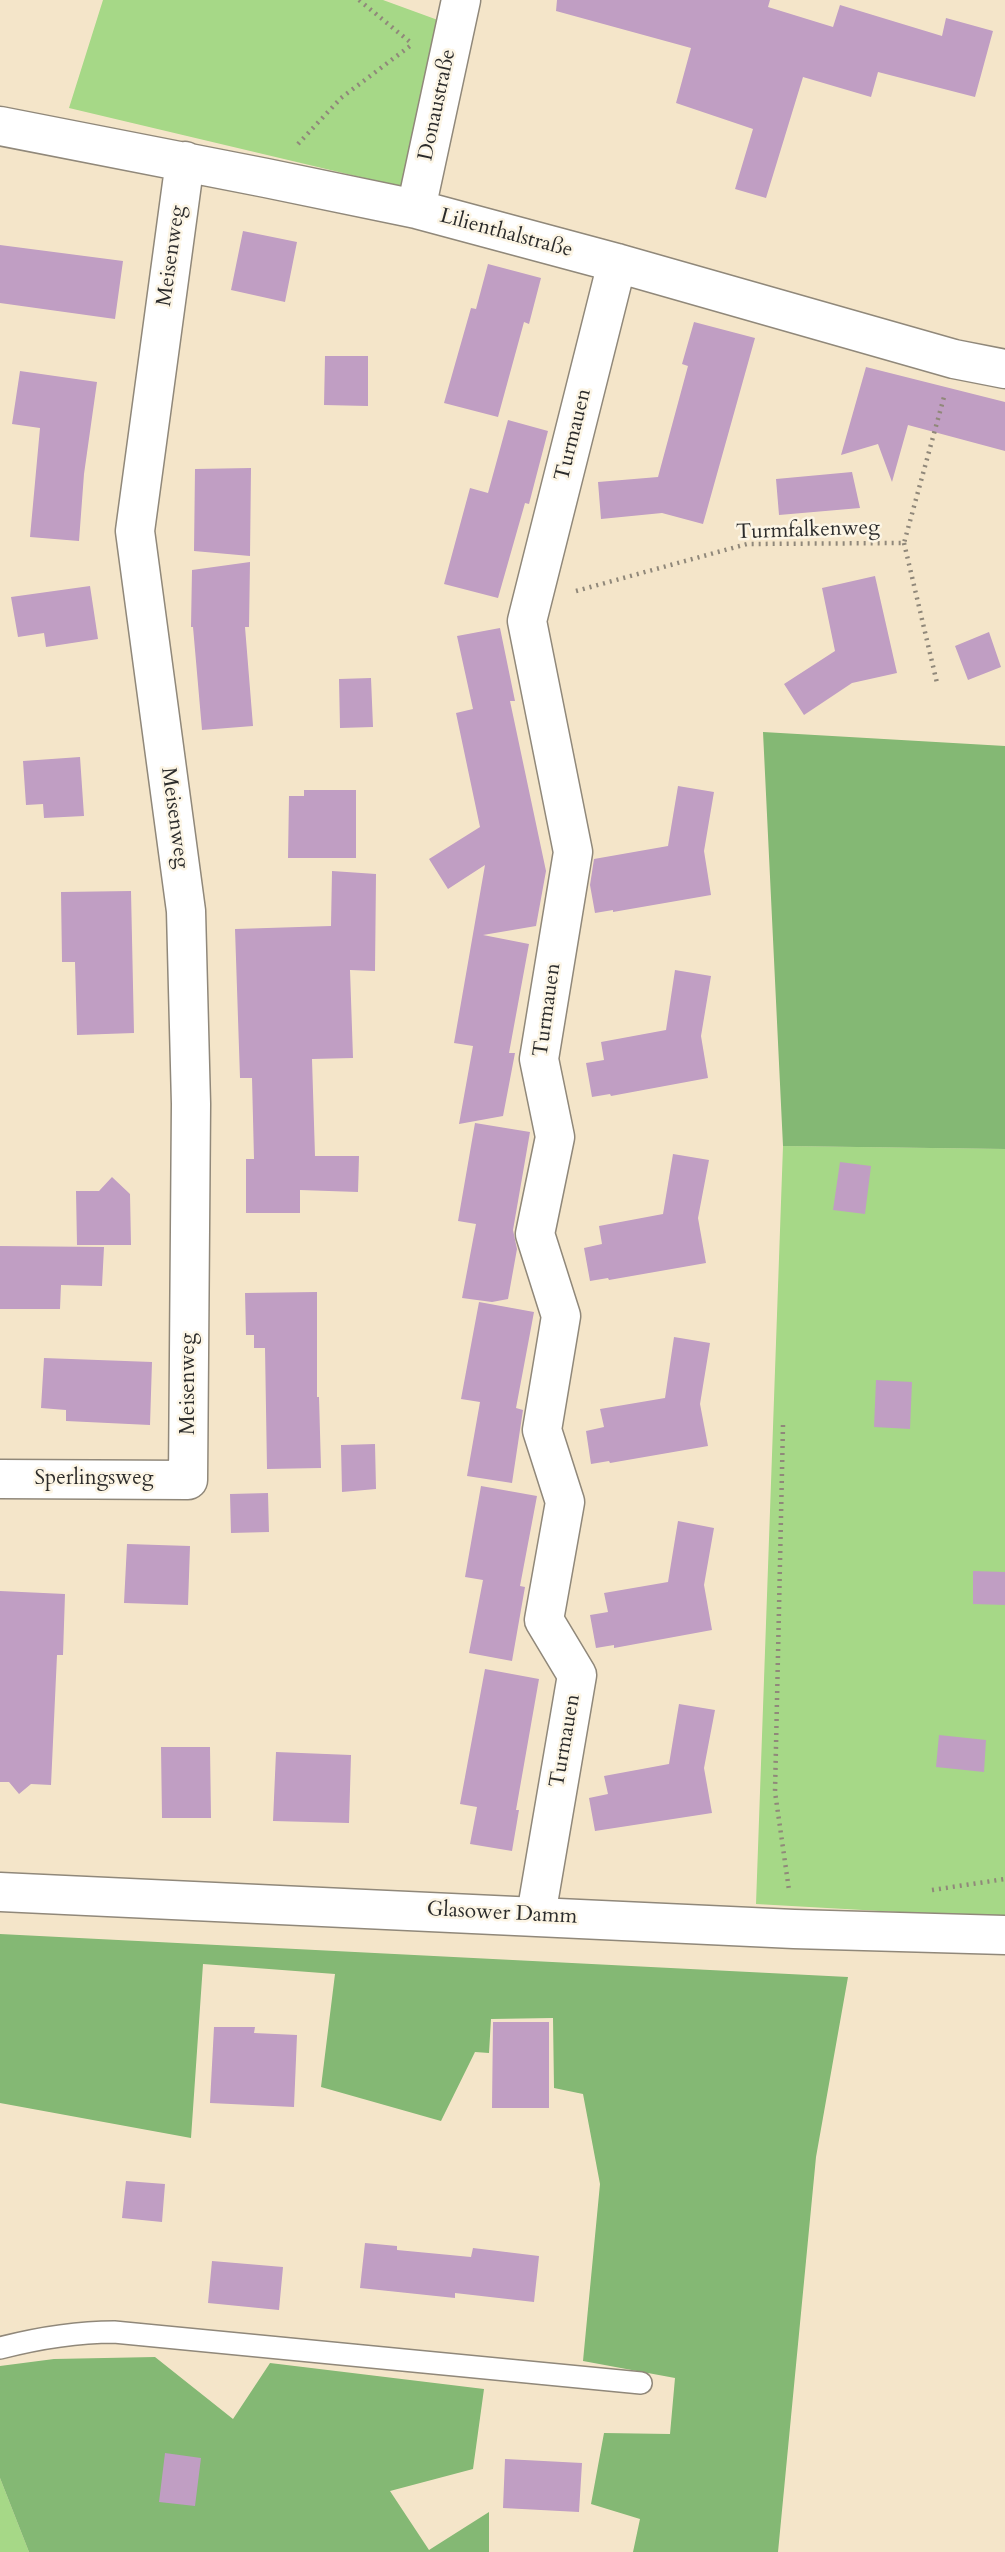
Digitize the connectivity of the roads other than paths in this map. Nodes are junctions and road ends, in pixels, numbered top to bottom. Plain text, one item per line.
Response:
1 (461, 0) edge
2 (0, 126) edge
3 (185, 161) junction
4 (416, 209) junction
5 (617, 263) junction
6 (1005, 369) edge
7 (0, 1479) edge
8 (188, 1480) joint
9 (0, 1892) edge
10 (536, 1915) junction
11 (1005, 1935) edge
12 (0, 2348) edge
13 (641, 2383) dead end

1 - 4 street, Donaustraße
2 - 3 street, Lilienthalstraße
3 - 4 street, Lilienthalstraße
3 - 8 street, Meisenweg
4 - 5 street, Lilienthalstraße
5 - 6 street, Lilienthalstraße
5 - 10 street, Turmauen
7 - 8 street, Sperlingsweg
9 - 10 street, Glasower Damm
10 - 11 street, Glasower Damm
12 - 13 lane

